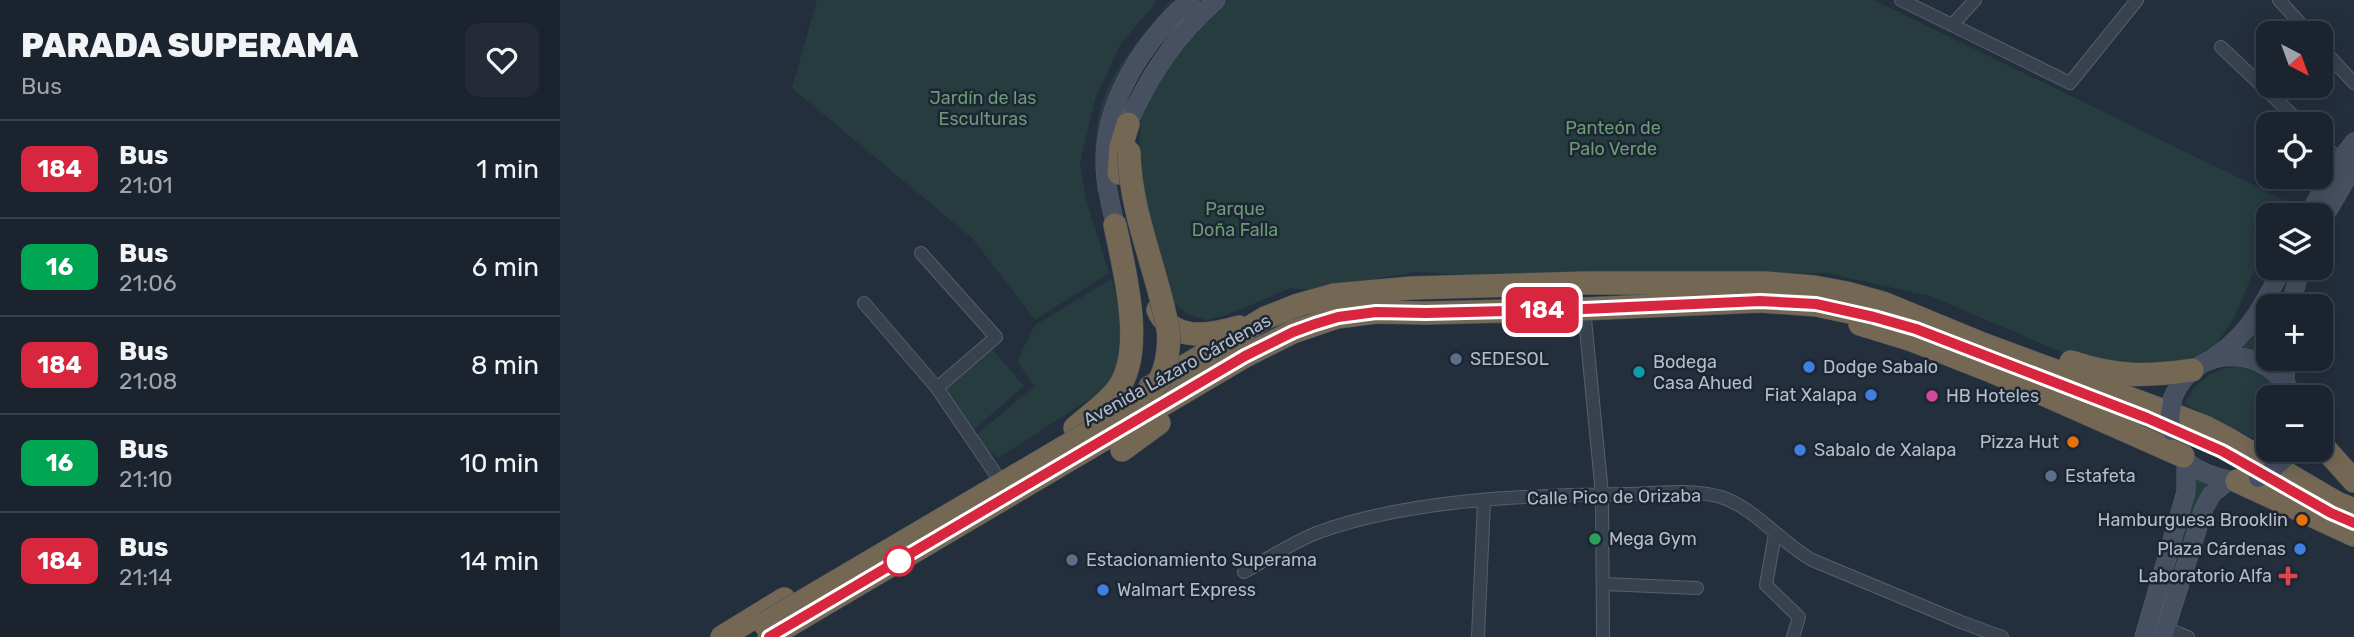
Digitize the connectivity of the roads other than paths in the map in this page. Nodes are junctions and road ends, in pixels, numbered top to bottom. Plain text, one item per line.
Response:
1 (1190, 0) edge
2 (1216, 0) edge
3 (1901, 0) edge
4 (1975, 0) edge
5 (2137, 0) edge
6 (2279, 0) edge
7 (2298, 21) edge
8 (1953, 24) junction
9 (2221, 47) dead end
10 (2333, 60) edge
11 (2354, 83) edge
12 (2289, 112) edge
13 (1128, 124) junction
14 (2354, 142) edge
15 (2333, 152) edge
16 (2347, 163) edge
17 (2317, 203) edge
18 (2329, 203) edge
19 (1115, 226) joint
20 (920, 253) dead end
21 (2276, 280) edge
22 (1847, 293) junction
23 (864, 303) dead end
24 (1816, 304) junction
25 (1584, 309) junction
26 (1265, 318) junction
27 (1245, 356) junction
28 (2202, 365) junction
29 (2285, 385) edge
30 (937, 388) junction
31 (1075, 428) junction
32 (1122, 450) dead end
33 (2333, 458) edge
34 (2185, 459) junction
35 (2279, 462) edge
36 (997, 476) junction
37 (2241, 480) junction
38 (2354, 481) edge
39 (1602, 494) junction
40 (1484, 501) junction
41 (2354, 510) edge
42 (2354, 523) edge
43 (1775, 534) junction
44 (2354, 535) edge
45 (1244, 572) dead end
46 (1604, 584) junction
47 (1697, 588) dead end
48 (760, 633) edge
49 (2164, 633) edge
50 (722, 637) edge
51 (1478, 637) edge
52 (1603, 637) edge
53 (1793, 637) edge
54 (2002, 637) edge
55 (2144, 637) edge
56 (2188, 637) edge

1 - 19 main road
2 - 13 main road
3 - 8 street
4 - 8 street
5 - 8 street
6 - 7 street
9 - 12 street
10 - 11 street
13 - 26 highway
13 - 48 highway, bridge
14 - 16 main road
15 - 16 street
16 - 17 main road
16 - 18 main road
19 - 31 highway
20 - 30 street
21 - 28 main road
22 - 26 highway, Avenida Lázaro Cárdenas
22 - 28 highway
22 - 41 highway, Avenida Lázaro Cárdenas
23 - 30 street
24 - 25 highway, Avenida Lázaro Cárdenas
24 - 34 highway
24 - 42 highway, Avenida Lázaro Cárdenas
25 - 27 highway, Avenida Lázaro Cárdenas
25 - 39 street
26 - 31 highway, Avenida Lázaro Cárdenas
27 - 32 highway
27 - 48 highway, Avenida Lázaro Cárdenas
28 - 29 main road
28 - 34 main road, bridge
30 - 36 street
31 - 36 highway, Avenida Lázaro Cárdenas
33 - 38 highway
34 - 37 main road
34 - 55 main road
35 - 37 main road, bridge
36 - 50 highway, Avenida Lázaro Cárdenas
37 - 44 highway
37 - 49 main road
39 - 40 street, Calle Pico de Orizaba
39 - 43 street, Calle Pico de Orizaba
39 - 46 street
40 - 45 street, Calle Pico de Orizaba
40 - 51 street
43 - 53 street
43 - 54 street, Calle Pico de Orizaba
46 - 47 street
46 - 52 street
49 - 56 street

